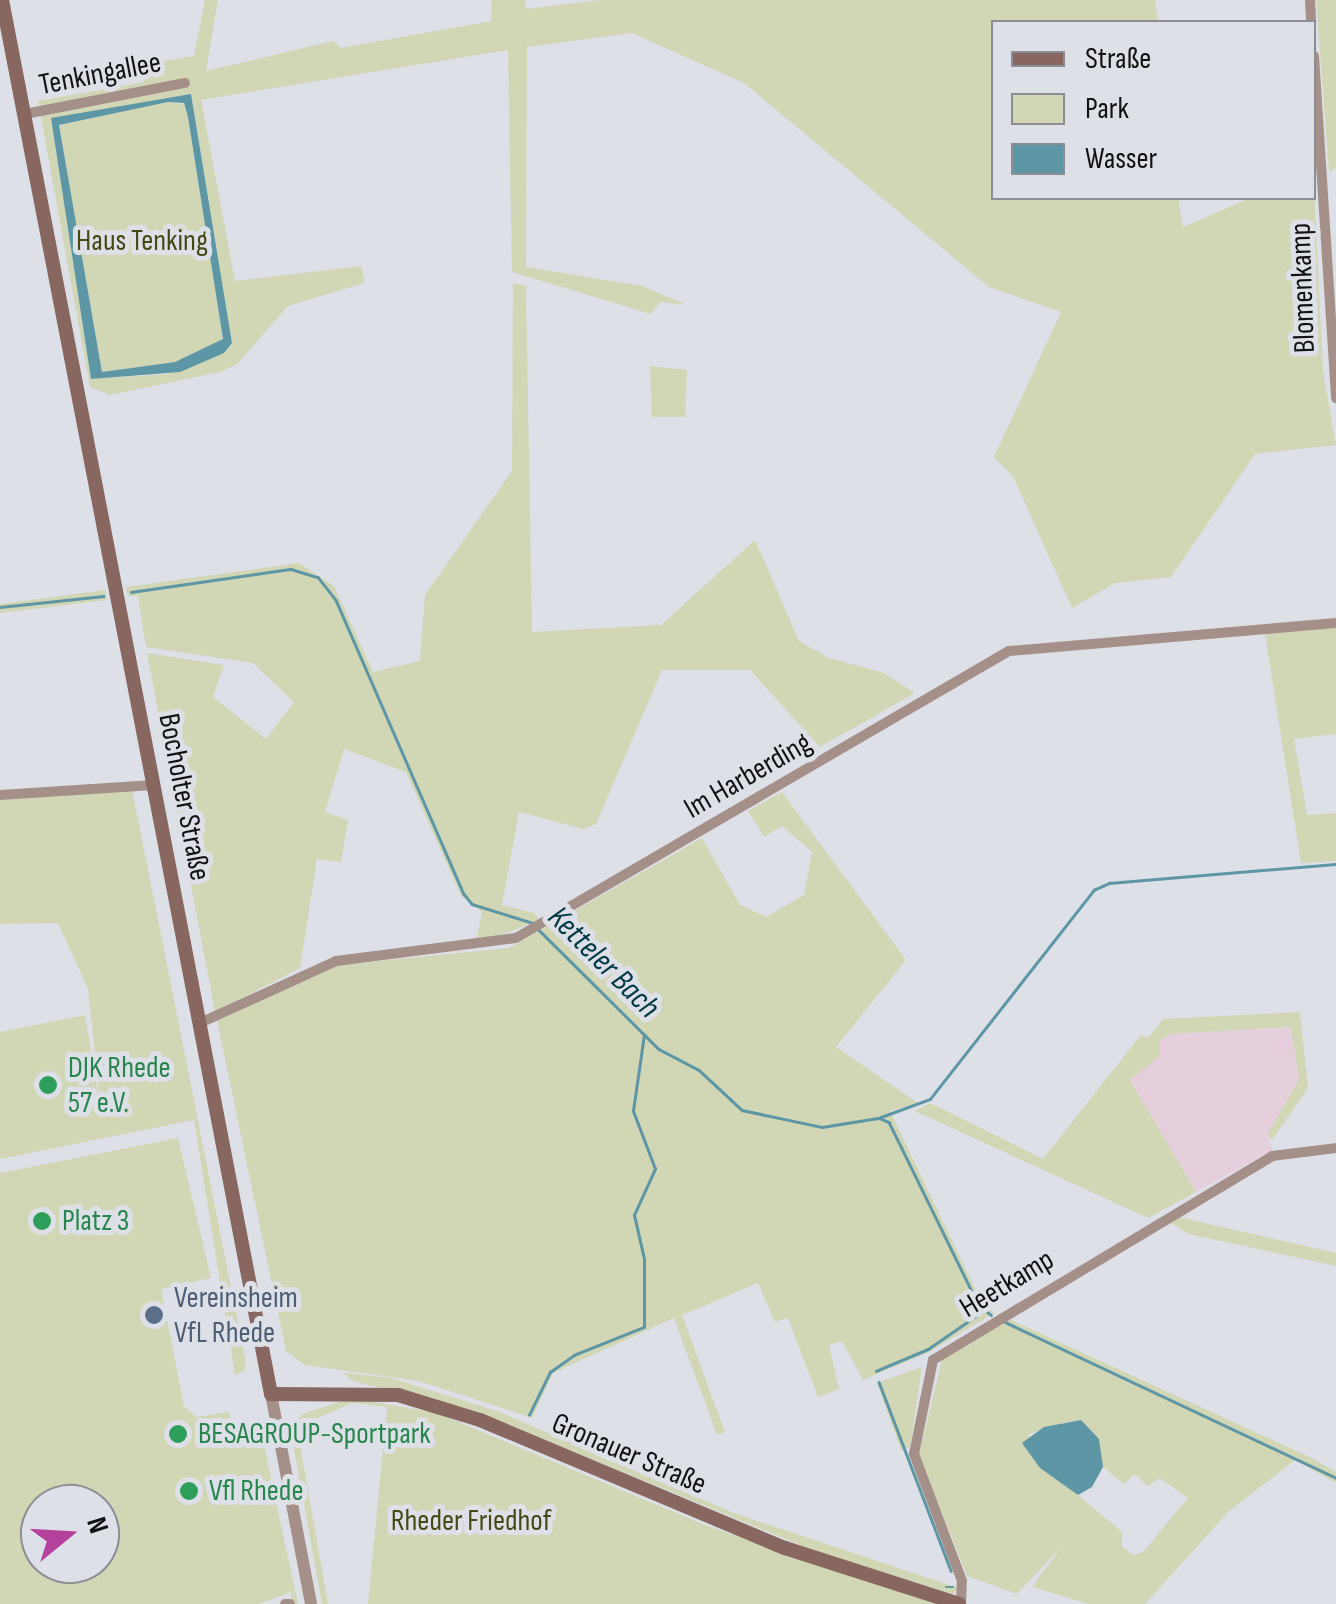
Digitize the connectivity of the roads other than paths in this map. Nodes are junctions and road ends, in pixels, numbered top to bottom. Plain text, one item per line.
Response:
1 (2, 0) edge
2 (186, 83) dead end
3 (1316, 87) edge
4 (24, 114) junction
5 (1336, 398) edge
6 (1336, 623) edge
7 (154, 785) junction
8 (0, 796) edge
9 (200, 1023) junction
10 (1336, 1148) edge
11 (270, 1394) junction
12 (311, 1604) edge
13 (960, 1604) edge

1 - 4 main road, Bocholter Straße
2 - 4 street, Tenkingallee
3 - 5 street, Blomenkamp
4 - 7 main road, Bocholter Straße
6 - 9 street, Im Harberding
7 - 8 street
7 - 9 main road, Bocholter Straße
9 - 11 main road, Bocholter Straße
10 - 13 street, Heetkamp
11 - 12 street, Bocholter Straße
11 - 13 main road, Gronauer Straße

